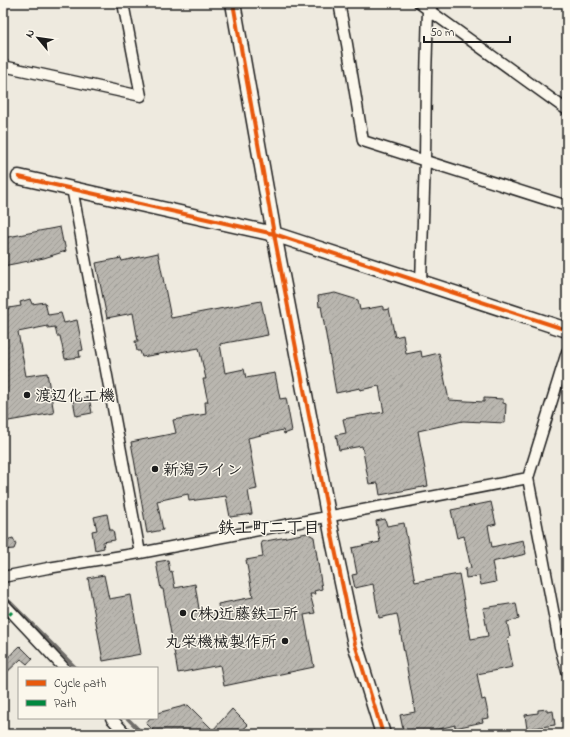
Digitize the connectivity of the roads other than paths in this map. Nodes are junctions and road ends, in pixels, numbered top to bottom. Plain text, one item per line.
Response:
1 (123, 3) edge
2 (233, 3) edge
3 (339, 3) edge
4 (419, 3) edge
5 (431, 6) edge
6 (3, 66) edge
7 (567, 110) edge
8 (425, 160) junction
9 (19, 177) dead end
10 (72, 188) junction
11 (567, 206) edge
12 (274, 234) junction
13 (421, 282) junction
14 (567, 330) edge
15 (567, 352) edge
16 (528, 478) junction
17 (328, 516) junction
18 (140, 553) junction
19 (3, 578) edge
20 (3, 603) edge
21 (63, 667) edge
22 (567, 671) edge
23 (112, 719) edge
24 (126, 734) edge
25 (383, 734) edge

1 - 6 street
2 - 12 street
3 - 8 street
4 - 5 street
5 - 7 street
5 - 8 street
8 - 11 street
8 - 13 street
9 - 10 street
10 - 12 street
10 - 18 street
12 - 13 street
12 - 17 street
13 - 14 street
15 - 16 street
16 - 17 street
16 - 22 street
17 - 18 street
17 - 25 street
18 - 19 street
20 - 21 street
23 - 24 street

